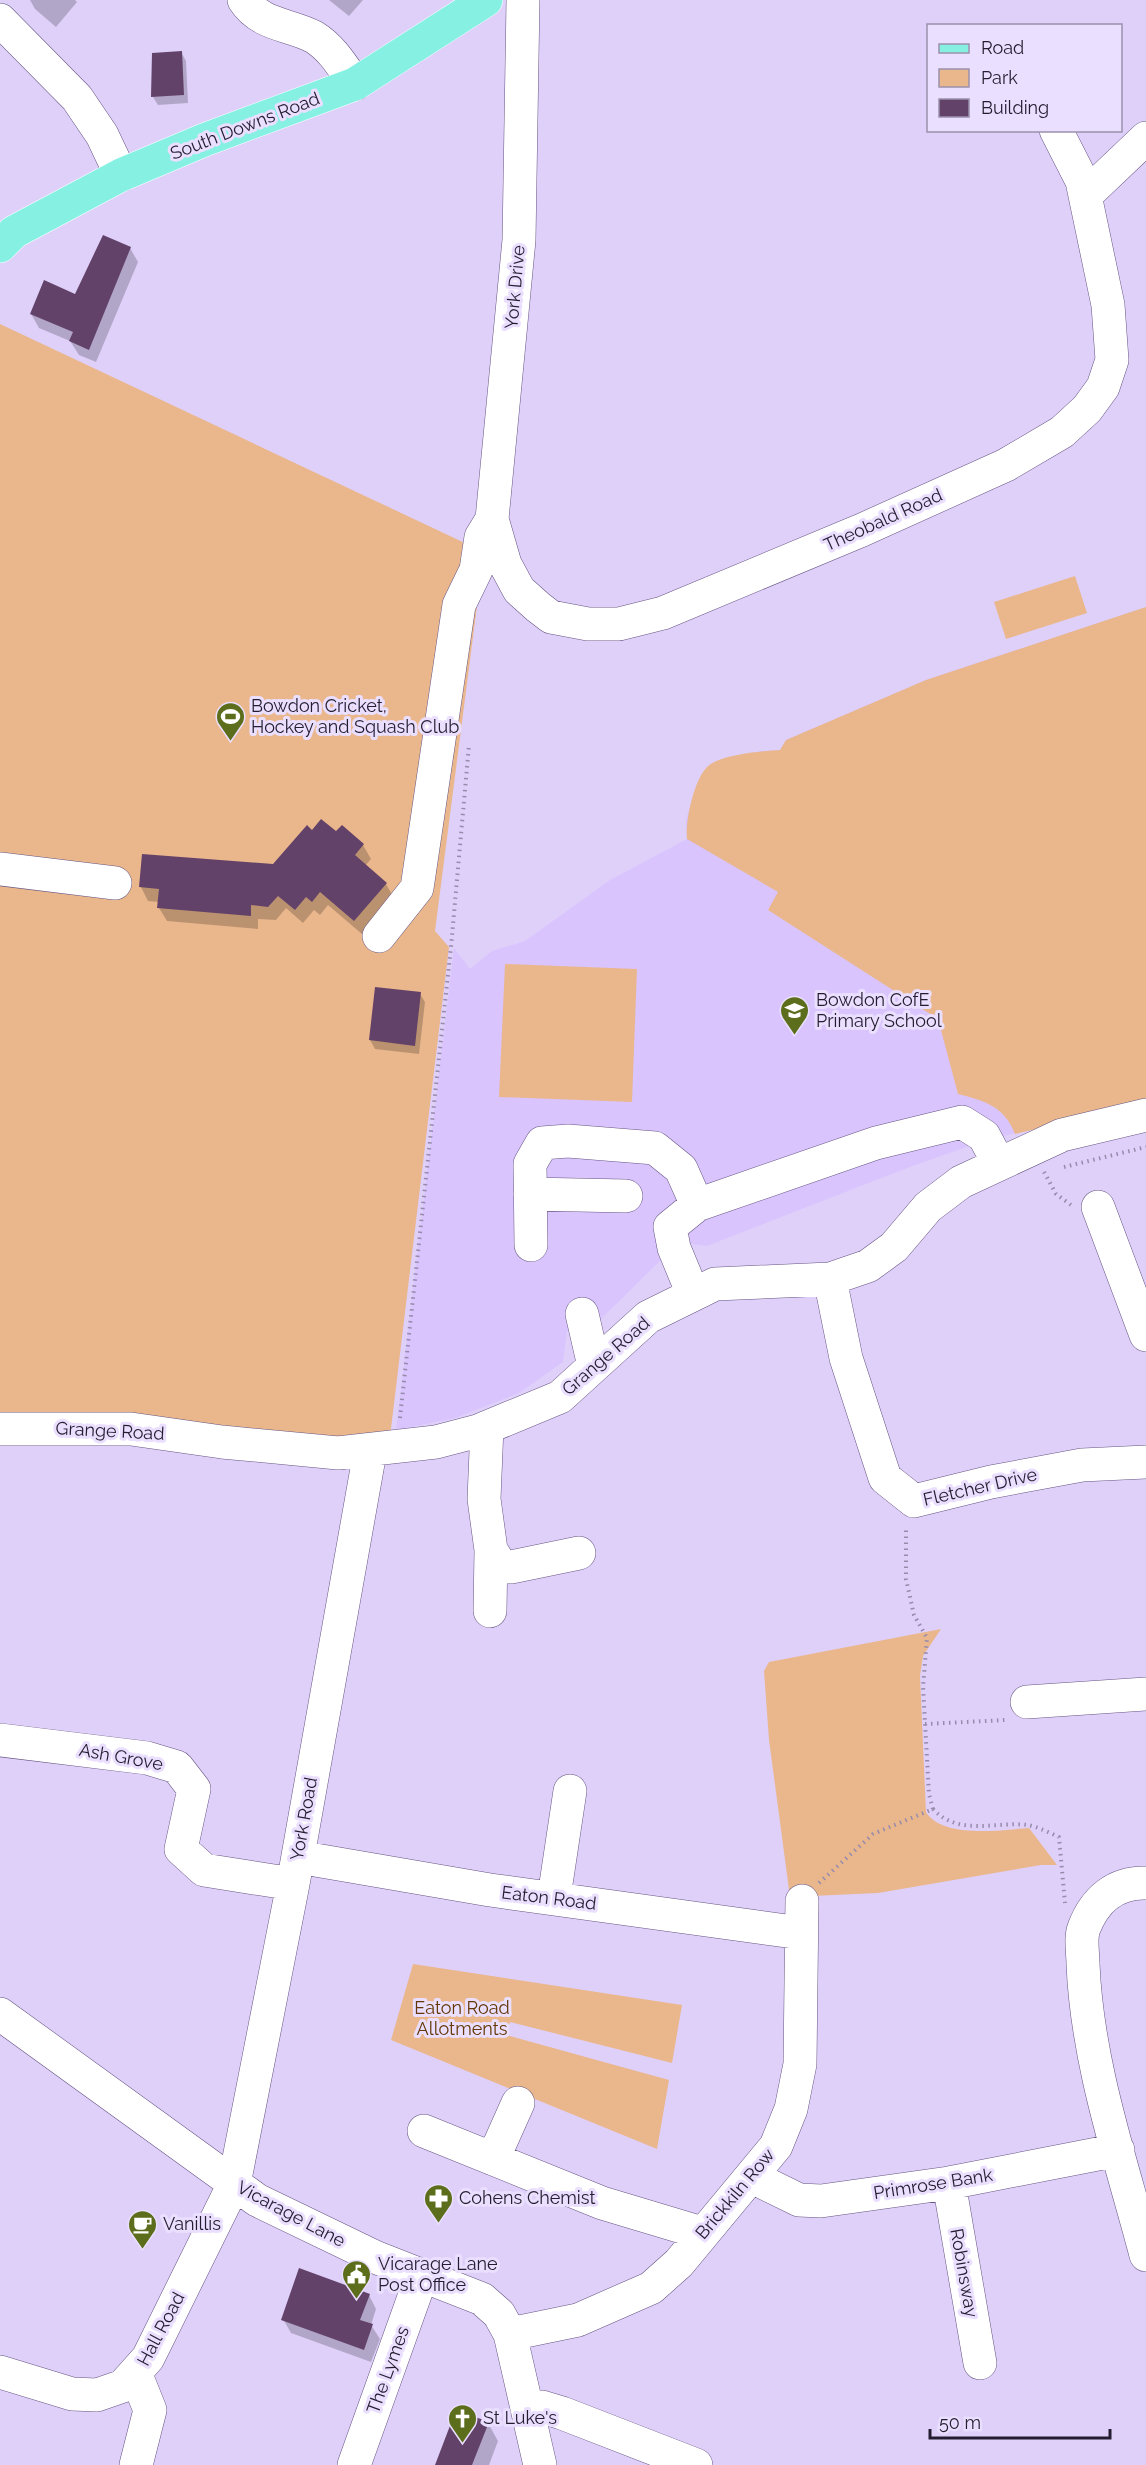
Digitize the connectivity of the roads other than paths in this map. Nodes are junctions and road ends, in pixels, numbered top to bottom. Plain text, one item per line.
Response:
1 (244, 0) edge
2 (486, 0) edge
3 (523, 0) edge
4 (0, 20) edge
5 (355, 84) junction
6 (1057, 132) edge
7 (1146, 138) edge
8 (121, 175) junction
9 (1083, 189) junction
10 (0, 246) edge
11 (492, 519) junction
12 (0, 869) edge
13 (115, 883) dead end
14 (379, 936) dead end
15 (1146, 1115) edge
16 (999, 1164) junction
17 (530, 1194) junction
18 (626, 1196) dead end
19 (697, 1204) junction
20 (1098, 1207) road end
21 (531, 1245) dead end
22 (830, 1279) junction
23 (693, 1294) junction
24 (582, 1314) dead end
25 (1146, 1335) edge
26 (594, 1366) junction
27 (487, 1427) junction
28 (0, 1429) edge
29 (384, 1450) junction
30 (1146, 1462) edge
31 (491, 1550) junction
32 (579, 1553) dead end
33 (490, 1611) dead end
34 (1146, 1694) edge
35 (1027, 1702) road end
36 (0, 1740) edge
37 (570, 1791) dead end
38 (295, 1870) junction
39 (1146, 1883) edge
40 (554, 1897) junction
41 (802, 1901) road end
42 (801, 1933) junction
43 (0, 2014) edge
44 (518, 2103) dead end
45 (424, 2131) dead end
46 (1118, 2150) junction
47 (493, 2159) junction
48 (752, 2177) junction
49 (949, 2183) junction
50 (234, 2184) junction
51 (702, 2234) junction
52 (1146, 2255) edge
53 (422, 2274) junction
54 (510, 2334) junction
55 (980, 2363) dead end
56 (0, 2372) edge
57 (136, 2375) junction
58 (528, 2409) junction
59 (136, 2465) edge
60 (354, 2465) edge
61 (540, 2465) edge
62 (696, 2465) edge

1 - 5 street
2 - 5 main road, South Downs Road
3 - 11 street, York Drive
4 - 8 street
5 - 8 main road, South Downs Road
6 - 9 street, Theobald Road
7 - 9 street
8 - 10 main road, South Downs Road
9 - 11 street, Theobald Road
11 - 14 street, York Drive
12 - 13 street
15 - 16 street, Grange Road
16 - 19 street
16 - 22 street, Grange Road
17 - 18 street
17 - 19 street
17 - 21 street
19 - 23 street
20 - 25 street
22 - 23 street, Grange Road
22 - 30 street, Fletcher Drive
23 - 26 street, Grange Road
24 - 26 street
26 - 27 street, Grange Road
27 - 29 street, Grange Road
27 - 31 street
28 - 29 street, Grange Road
29 - 38 street, York Road
31 - 32 street
31 - 33 street
34 - 35 street
36 - 38 street, Ash Grove
37 - 40 street
38 - 40 street, Eaton Road
38 - 50 street, York Road
39 - 46 street
40 - 42 street, Eaton Road
41 - 42 street, Brickkiln Row
42 - 48 street, Brickkiln Row
43 - 50 street, Vicarage Lane
44 - 47 street
45 - 47 street
46 - 49 street, Primrose Bank
46 - 52 street
47 - 51 street
48 - 49 street, Primrose Bank
48 - 51 street, Brickkiln Row
49 - 55 street, Robinsway
50 - 53 street, Vicarage Lane
50 - 57 street, Hall Road
51 - 54 street, Brickkiln Row
53 - 54 street, Vicarage Lane
53 - 60 street, The Lymes
54 - 58 street, Vicarage Lane
56 - 57 street, Hall Road
57 - 59 street
58 - 61 street, Vicarage Lane
58 - 62 street

